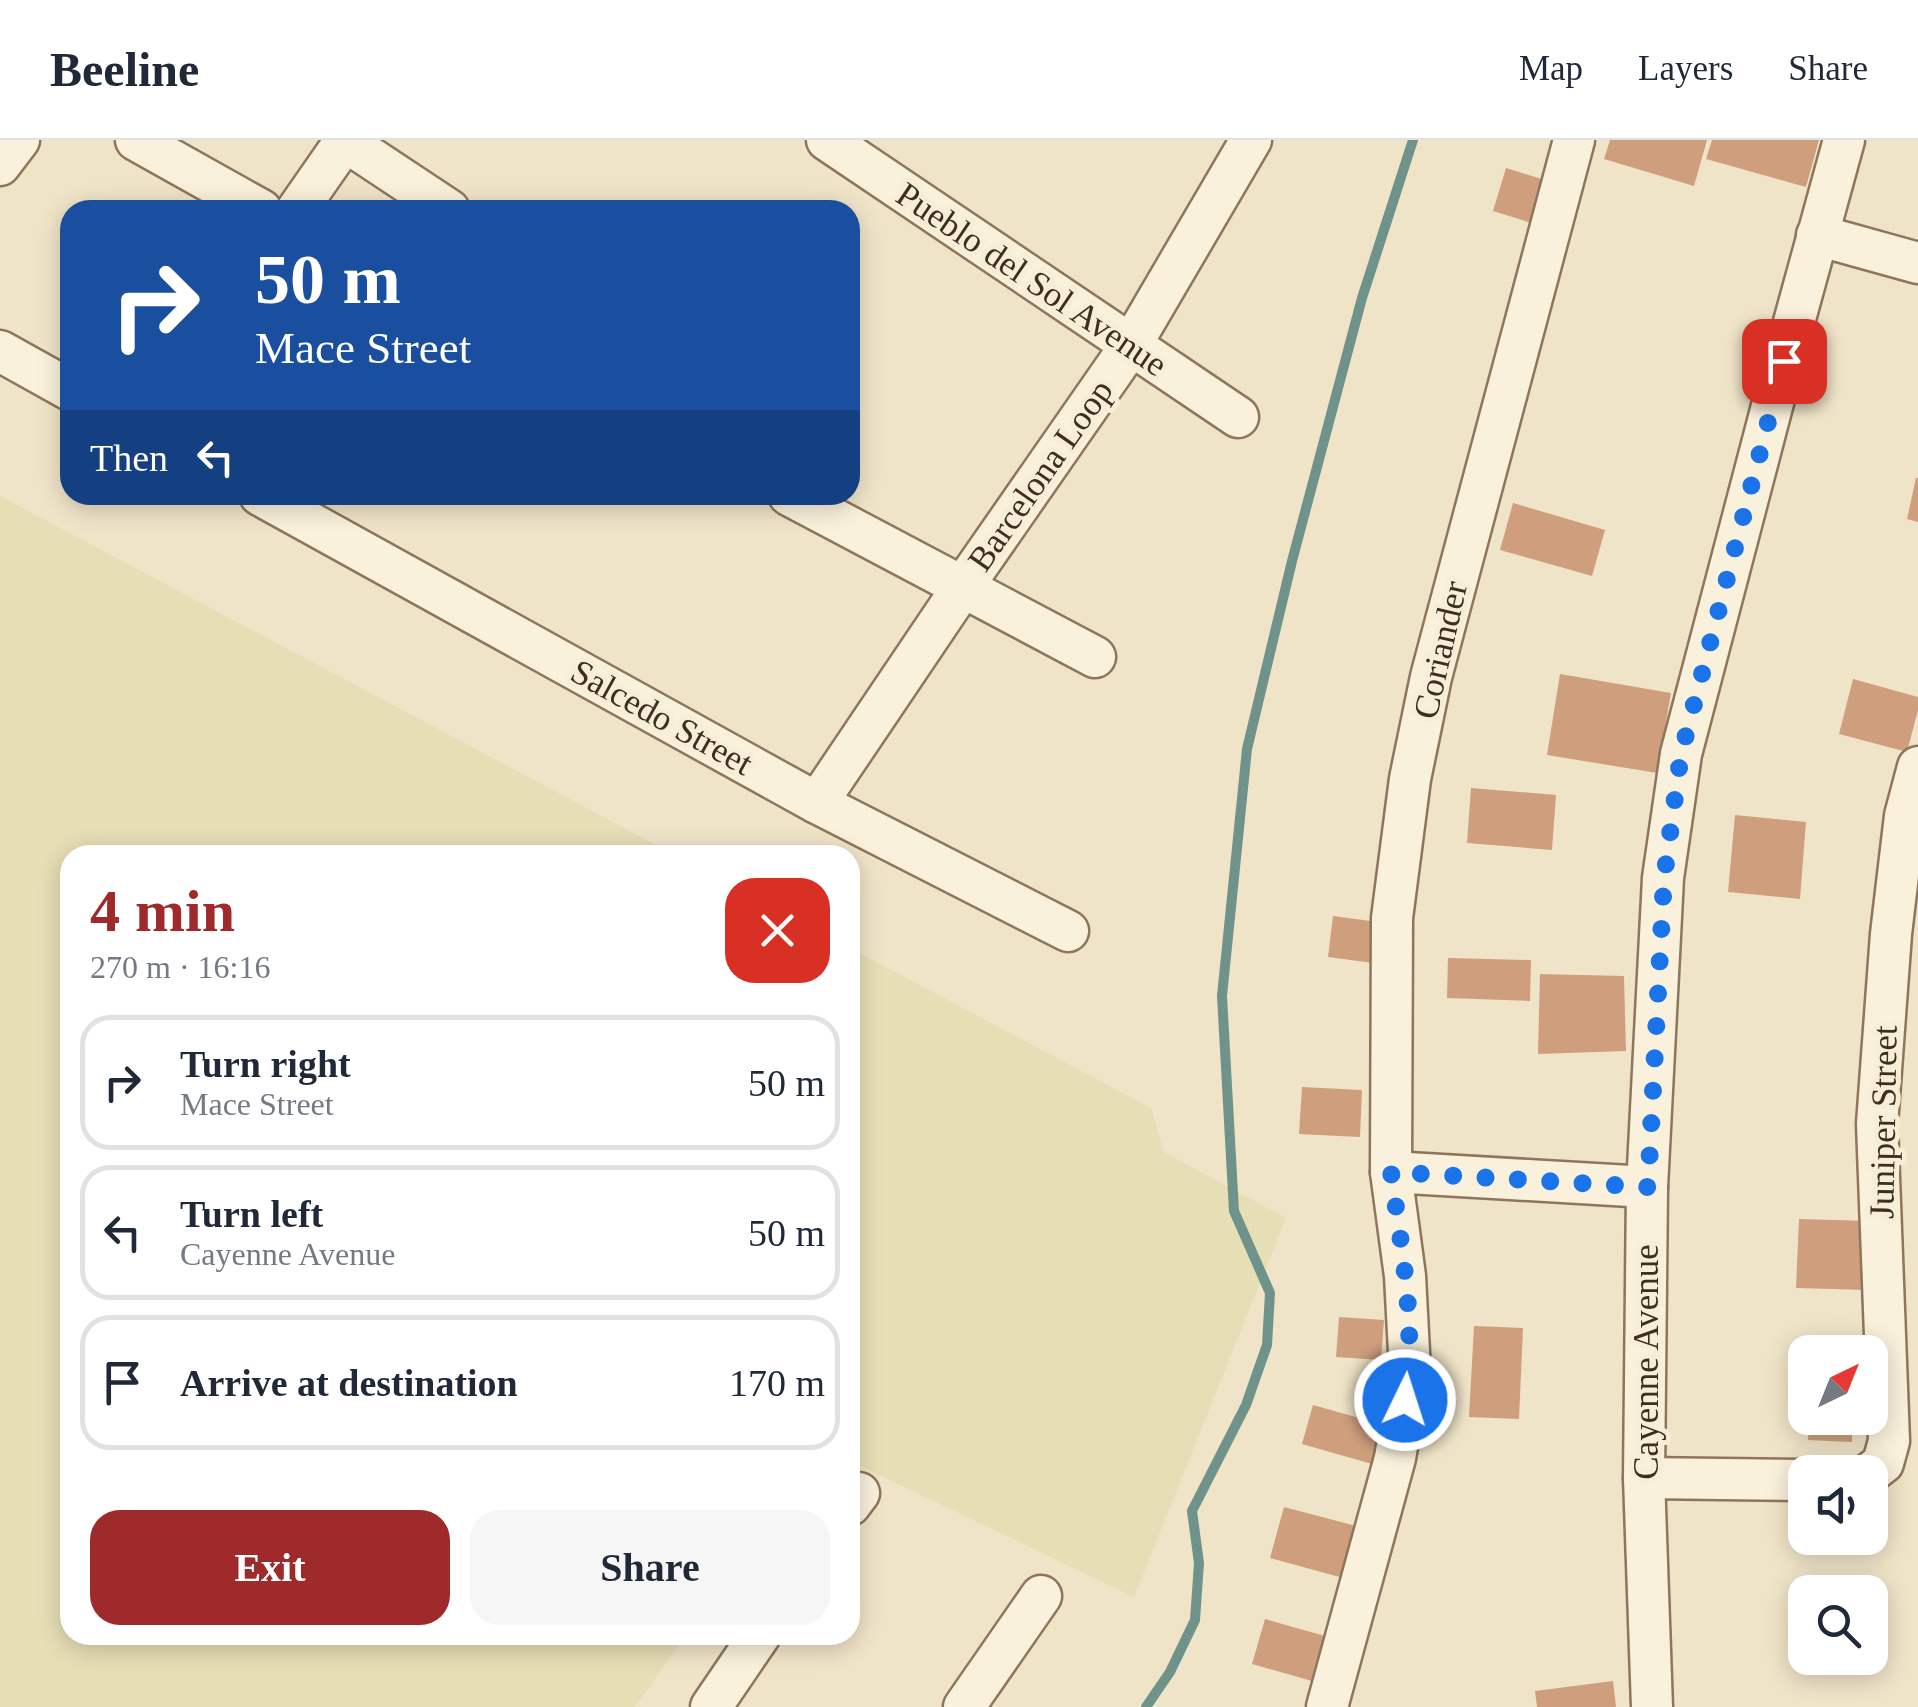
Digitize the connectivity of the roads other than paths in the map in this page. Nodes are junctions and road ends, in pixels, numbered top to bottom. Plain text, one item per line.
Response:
1 (19, 140) edge
2 (136, 140) edge
3 (345, 140) edge
4 (827, 140) edge
5 (1251, 140) edge
6 (1574, 140) edge
7 (1844, 140) edge
8 (0, 166) edge
9 (243, 200) edge
10 (304, 200) edge
11 (434, 200) edge
12 (1817, 235) junction
13 (1918, 263) edge
14 (1131, 346) junction
15 (0, 351) edge
16 (60, 384) edge
17 (1238, 418) dead end
18 (278, 505) edge
19 (808, 505) edge
20 (962, 588) junction
21 (1094, 657) dead end
22 (1918, 766) edge
23 (818, 803) junction
24 (1068, 930) dead end
25 (1391, 1172) junction
26 (1648, 1187) junction
27 (1885, 1455) edge
28 (1644, 1478) junction
29 (1788, 1480) edge
30 (1040, 1596) dead end
31 (753, 1645) edge
32 (710, 1707) edge
33 (964, 1707) edge
34 (1327, 1707) edge
35 (1652, 1707) edge

1 - 8 street
2 - 9 street
3 - 10 street
3 - 11 street
4 - 14 street, Pueblo del Sol Avenue
5 - 14 street, Barcelona Loop
6 - 25 street, Coriander
7 - 12 street, Cayenne Avenue
12 - 13 street
12 - 26 street, Cayenne Avenue
14 - 17 street, Pueblo del Sol Avenue
14 - 20 street, Barcelona Loop
15 - 16 street
18 - 23 street, Salcedo Street
19 - 20 street
20 - 21 street
20 - 23 street, Barcelona Loop
22 - 27 street, Juniper Street
23 - 24 street, Salcedo Street
25 - 26 street
25 - 34 street, Coriander
26 - 28 street, Cayenne Avenue
28 - 29 street
28 - 35 street, Cayenne Avenue
30 - 33 street
31 - 32 street

